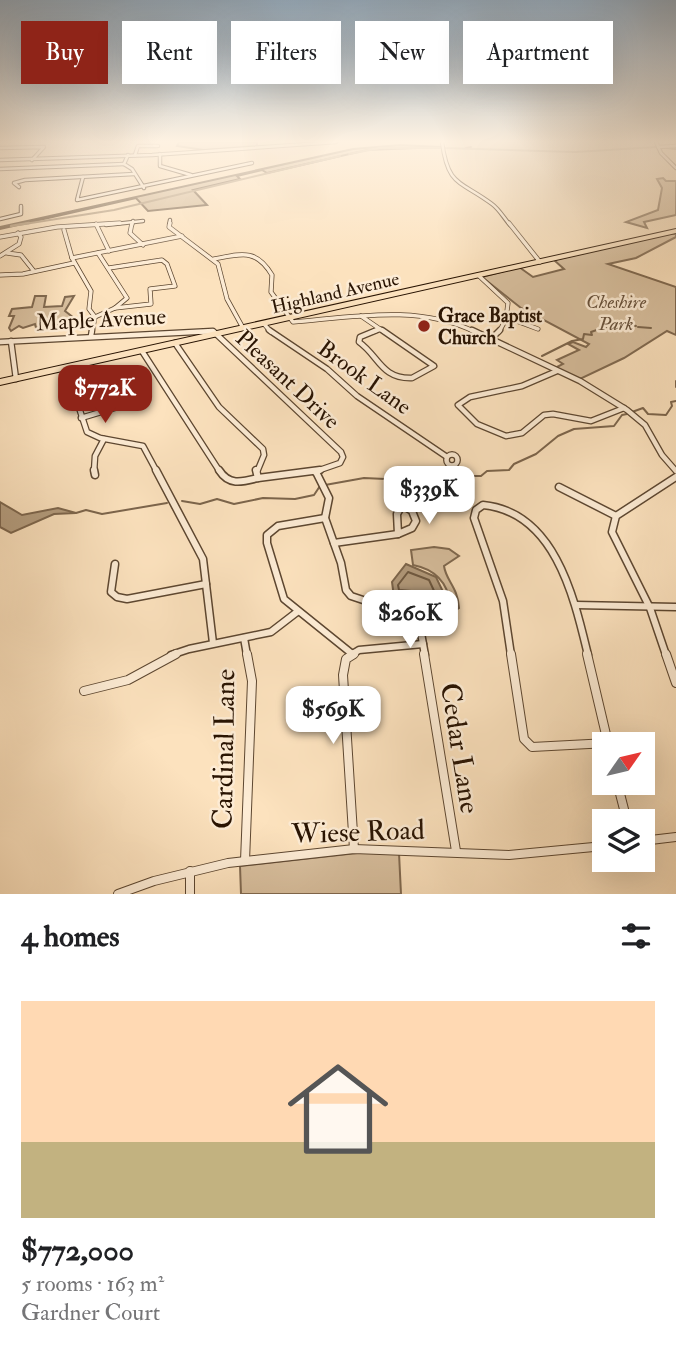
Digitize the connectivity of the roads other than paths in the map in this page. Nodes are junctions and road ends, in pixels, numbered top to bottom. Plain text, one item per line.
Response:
1 (16, 184) edge
2 (81, 184) edge
3 (141, 184) edge
4 (159, 184) edge
5 (460, 184) edge
6 (19, 187) dead end
7 (144, 188) junction
8 (21, 206) dead end
9 (0, 219) edge
10 (170, 219) dead end
11 (133, 221) junction
12 (143, 221) dead end
13 (96, 224) junction
14 (64, 230) junction
15 (675, 232) edge
16 (18, 233) junction
17 (181, 236) junction
18 (0, 237) edge
19 (143, 245) junction
20 (109, 251) junction
21 (7, 253) junction
22 (98, 253) junction
23 (0, 256) edge
24 (214, 259) junction
25 (73, 260) junction
26 (540, 261) junction
27 (109, 268) junction
28 (33, 270) junction
29 (0, 275) edge
30 (478, 275) junction
31 (115, 308) junction
32 (361, 316) junction
33 (95, 317) junction
34 (506, 317) junction
35 (288, 318) junction
36 (264, 324) junction
37 (243, 328) junction
38 (380, 329) junction
39 (538, 329) dead end
40 (216, 334) junction
41 (91, 337) junction
42 (490, 340) junction
43 (11, 341) junction
44 (0, 342) edge
45 (175, 343) junction
46 (142, 351) junction
47 (66, 368) junction
48 (557, 371) junction
49 (16, 379) junction
50 (0, 383) edge
51 (108, 383) dead end
52 (74, 391) junction
53 (121, 406) dead end
54 (625, 409) junction
55 (81, 418) junction
56 (104, 439) junction
57 (447, 457) dead end
58 (676, 471) edge
59 (316, 472) junction
60 (95, 475) dead end
61 (676, 477) edge
62 (258, 478) junction
63 (559, 487) dead end
64 (616, 516) junction
65 (324, 518) junction
66 (398, 534) junction
67 (334, 543) junction
68 (115, 564) dead end
69 (206, 584) junction
70 (576, 605) junction
71 (676, 607) edge
72 (650, 608) junction
73 (297, 612) junction
74 (244, 638) junction
75 (213, 643) junction
76 (423, 644) junction
77 (351, 653) junction
78 (676, 683) edge
79 (85, 691) dead end
80 (605, 732) edge
81 (592, 744) edge
82 (676, 837) edge
83 (655, 839) edge
84 (592, 847) edge
85 (354, 849) junction
86 (456, 851) junction
87 (245, 861) junction
88 (190, 871) junction
89 (118, 894) edge
90 (190, 894) edge

1 - 6 street
2 - 7 street
3 - 7 street
4 - 7 street
5 - 26 street
8 - 9 street
10 - 17 street
11 - 12 street
11 - 13 street
11 - 19 street
13 - 14 street
13 - 20 street
14 - 16 street
14 - 25 street
15 - 26 highway, Highland Avenue
16 - 18 street
16 - 21 street
17 - 19 street
17 - 24 street
19 - 20 street
20 - 22 street
21 - 23 street
21 - 28 street
22 - 25 street
22 - 27 street
24 - 35 street
24 - 37 street
25 - 28 street
25 - 33 street
26 - 30 highway, Highland Avenue
27 - 31 street
27 - 31 street
28 - 29 street
30 - 34 street
30 - 35 highway, Highland Avenue
31 - 33 street
32 - 35 street
32 - 38 street
32 - 42 street
33 - 41 street
34 - 39 street
34 - 42 street
35 - 36 highway, Highland Avenue
36 - 37 highway, Highland Avenue
36 - 57 street, Brook Lane
37 - 40 highway, Highland Avenue
38 - 38 street
40 - 41 street, Maple Avenue
40 - 45 highway, Highland Avenue
40 - 59 street, Pleasant Drive
41 - 43 street, Maple Avenue
42 - 48 street
43 - 44 street, Maple Avenue
43 - 49 street
45 - 46 highway, Highland Avenue
45 - 62 street
46 - 47 highway, Highland Avenue
46 - 62 street
47 - 49 highway, Highland Avenue
47 - 52 street
48 - 54 street
48 - 54 street
49 - 50 highway, Highland Avenue
51 - 52 street
52 - 55 street
53 - 55 street
54 - 58 street
55 - 56 street
56 - 60 street
56 - 69 street
59 - 62 street
59 - 65 street, Cedar Lane
61 - 64 street
63 - 64 street
64 - 72 street
65 - 67 street, Cedar Lane
65 - 73 street
66 - 66 street
66 - 67 street
67 - 76 street, Cedar Lane
68 - 69 street
69 - 75 street
70 - 72 street
70 - 80 street
70 - 81 street
71 - 72 street
72 - 78 street
73 - 74 street
73 - 77 street
74 - 75 street
74 - 87 street, Cardinal Lane
75 - 79 street
76 - 77 street
76 - 86 street, Cedar Lane
77 - 85 street
82 - 83 street
84 - 86 street, Wiese Road
85 - 86 street, Wiese Road
85 - 87 street, Wiese Road
87 - 88 street, Wiese Road
88 - 89 street, Wiese Road
88 - 90 street

